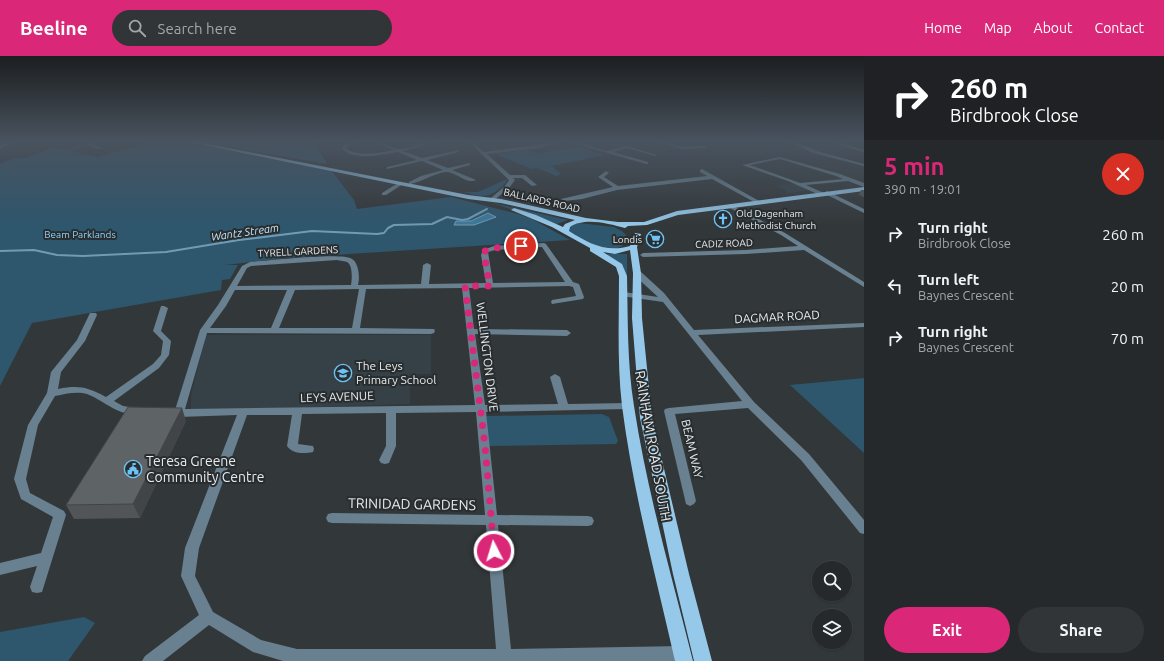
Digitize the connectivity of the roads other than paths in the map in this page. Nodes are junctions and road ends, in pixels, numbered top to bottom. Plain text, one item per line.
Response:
1 (331, 170) edge
2 (447, 170) joint
3 (503, 170) edge
4 (759, 170) edge
5 (820, 170) edge
6 (702, 171) dead end
7 (606, 173) dead end
8 (510, 177) junction
9 (713, 177) junction
10 (849, 179) junction
11 (472, 180) dead end
12 (411, 183) dead end
13 (400, 184) junction
14 (799, 184) junction
15 (534, 185) dead end
16 (864, 186) edge
17 (617, 188) junction
18 (864, 189) edge
19 (824, 193) junction
20 (384, 194) dead end
21 (468, 197) junction
22 (493, 199) junction
23 (564, 199) dead end
24 (758, 202) junction
25 (499, 206) junction
26 (730, 206) junction
27 (864, 211) edge
28 (586, 220) junction
29 (619, 224) junction
30 (645, 224) junction
31 (565, 232) junction
32 (636, 234) junction
33 (633, 246) junction
34 (806, 248) junction
35 (593, 249) junction
36 (643, 255) dead end
37 (427, 264) dead end
38 (637, 272) junction
39 (570, 284) junction
40 (864, 285) edge
41 (425, 286) junction
42 (465, 286) junction
43 (490, 286) junction
44 (359, 287) junction
45 (232, 288) junction
46 (292, 288) junction
47 (624, 294) junction
48 (637, 297) junction
49 (664, 300) junction
50 (555, 302) dead end
51 (164, 308) dead end
52 (93, 315) dead end
53 (864, 325) edge
54 (204, 330) junction
55 (274, 330) junction
56 (356, 330) junction
57 (470, 330) junction
58 (431, 331) dead end
59 (567, 333) dead end
60 (692, 333) junction
61 (555, 377) dead end
62 (52, 393) junction
63 (107, 401) junction
64 (750, 404) junction
65 (628, 406) junction
66 (564, 407) junction
67 (645, 407) junction
68 (480, 408) junction
69 (391, 409) junction
70 (150, 411) edge
71 (164, 412) edge
72 (244, 412) junction
73 (296, 412) junction
74 (179, 414) junction
75 (309, 449) dead end
76 (385, 460) dead end
77 (690, 501) dead end
78 (332, 518) dead end
79 (491, 520) junction
80 (588, 521) dead end
81 (864, 529) edge
82 (44, 558) junction
83 (0, 569) edge
84 (36, 588) dead end
85 (208, 617) junction
86 (504, 657) junction
87 (683, 657) edge
88 (150, 661) edge
89 (703, 661) edge

1 - 13 main road, BALLARDS ROAD
2 - 11 street
2 - 12 street
3 - 8 street
4 - 14 street
5 - 10 street
6 - 9 street
7 - 17 street
8 - 15 street
8 - 22 street
9 - 17 street
9 - 24 street
10 - 14 street
10 - 16 street
13 - 20 street
13 - 21 main road, BALLARDS ROAD
14 - 19 street
17 - 23 street
18 - 19 main road
19 - 24 main road
19 - 27 street
21 - 22 main road, BALLARDS ROAD
21 - 25 main road, BALLARDS ROAD
22 - 25 main road, BALLARDS ROAD
22 - 28 main road, BALLARDS ROAD
24 - 26 main road
25 - 31 main road, BALLARDS ROAD
26 - 30 main road
26 - 34 street
28 - 29 main road
28 - 31 main road
29 - 30 main road
29 - 32 main road
30 - 32 main road
31 - 35 main road, BALLARDS ROAD
32 - 33 main road
33 - 35 main road
33 - 38 main road, RAINHAM ROAD SOUTH
34 - 36 street, CADIZ ROAD
34 - 40 street
35 - 47 main road, RAINHAM ROAD SOUTH
37 - 41 street
38 - 48 main road, RAINHAM ROAD SOUTH
38 - 49 street
39 - 43 street
39 - 43 street
39 - 50 street
41 - 42 street
41 - 44 street
42 - 43 street
42 - 57 street, WELLINGTON DRIVE
44 - 45 street, TYRELL GARDENS
44 - 46 street
44 - 56 street
45 - 46 street
45 - 54 street
46 - 55 street
47 - 48 street
47 - 65 main road, RAINHAM ROAD SOUTH
48 - 49 street
48 - 67 main road, RAINHAM ROAD SOUTH
49 - 60 street
51 - 63 street
52 - 62 street
53 - 60 street, DAGMAR ROAD
54 - 55 street
54 - 74 street
55 - 56 street
56 - 58 street
57 - 59 street
57 - 68 street, WELLINGTON DRIVE
60 - 64 street
61 - 66 street
62 - 63 street
62 - 82 street
63 - 70 street
64 - 77 street, BEAM WAY
64 - 81 street
65 - 66 street, LEYS AVENUE
65 - 67 main road
65 - 87 main road, RAINHAM ROAD SOUTH
66 - 68 street, LEYS AVENUE
67 - 89 main road, RAINHAM ROAD SOUTH
68 - 69 street, LEYS AVENUE
68 - 79 street, WELLINGTON DRIVE
69 - 73 street, LEYS AVENUE
69 - 76 street
71 - 74 street, LEYS AVENUE
72 - 73 street, LEYS AVENUE
72 - 74 street, LEYS AVENUE
72 - 85 street
73 - 75 street
78 - 79 street, TRINIDAD GARDENS
79 - 80 street, TRINIDAD GARDENS
79 - 86 street, WELLINGTON DRIVE
82 - 83 street
82 - 84 street
85 - 86 street
85 - 88 street
86 - 87 street

